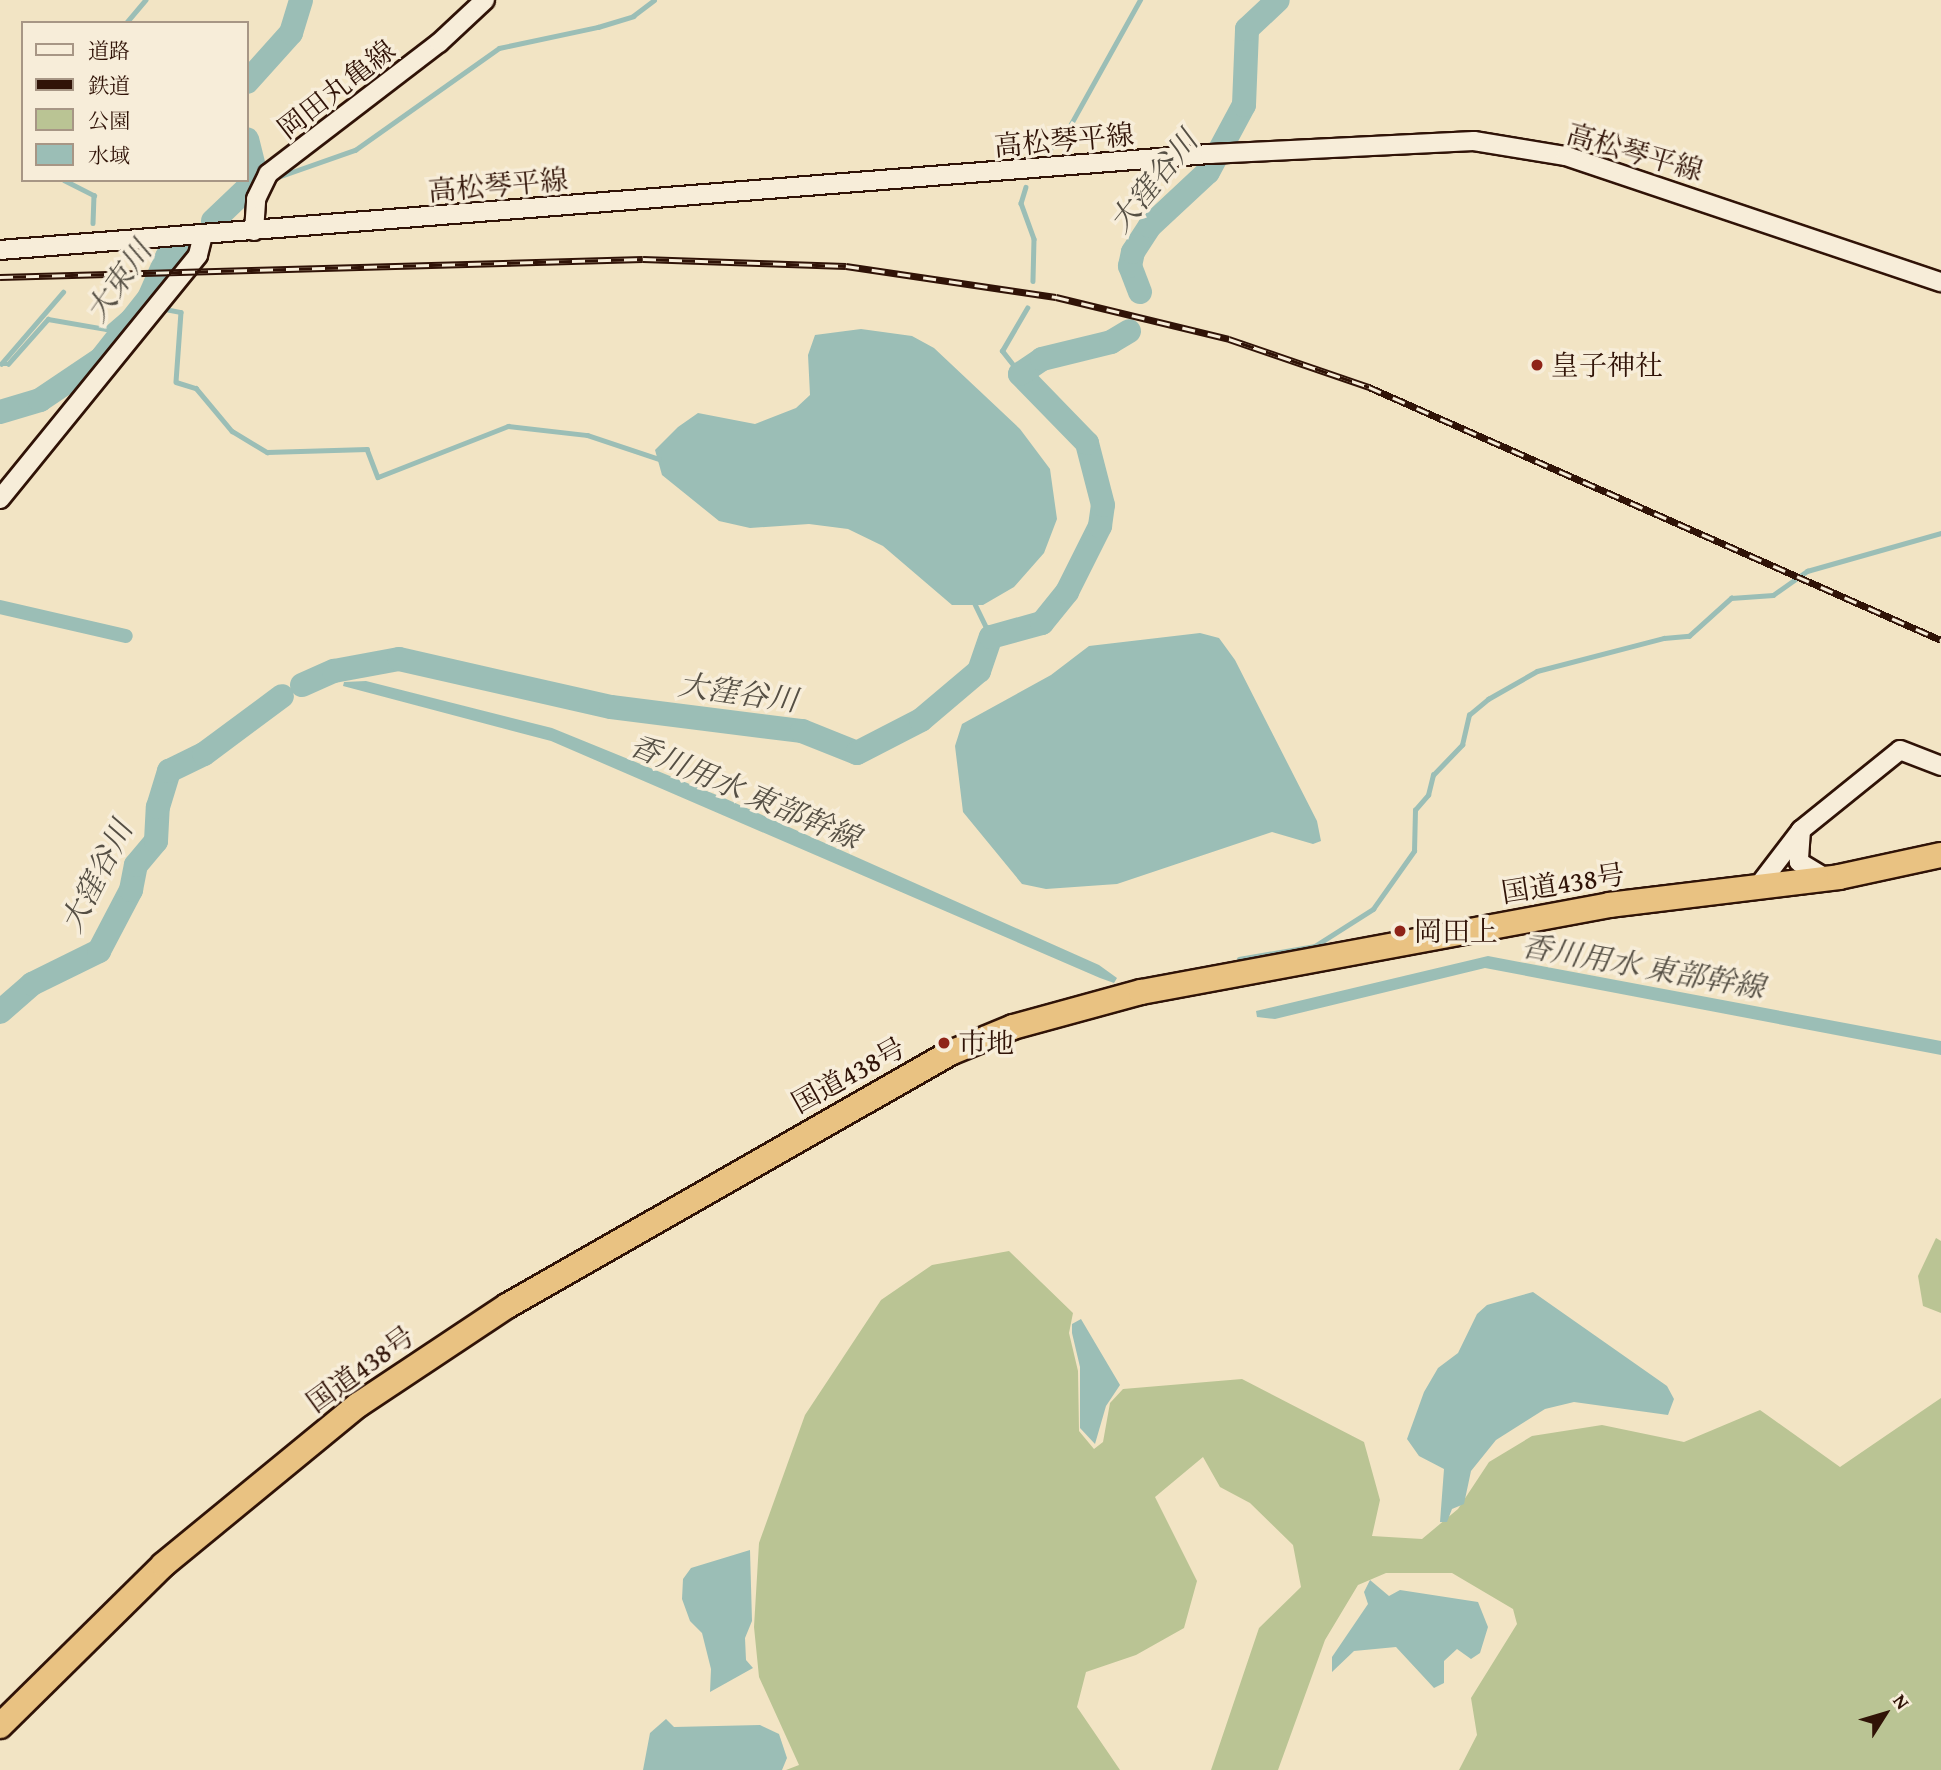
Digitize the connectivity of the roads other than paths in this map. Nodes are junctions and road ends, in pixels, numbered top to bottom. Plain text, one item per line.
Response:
1 (485, 0) edge
2 (254, 230) junction
3 (203, 235) junction
4 (0, 250) edge
5 (1941, 282) edge
6 (0, 499) edge
7 (1941, 766) edge
8 (1801, 830) junction
9 (1941, 855) edge
10 (1830, 878) junction
11 (1759, 885) junction
12 (0, 1726) edge

1 - 2 main road, 岡田丸亀線
2 - 3 main road
2 - 5 main road, 高松琴平線
3 - 4 main road
3 - 6 main road
7 - 8 main road
8 - 10 main road
8 - 11 main road
9 - 10 highway, 国道438号
10 - 11 highway, 国道438号
11 - 12 highway, 国道438号

